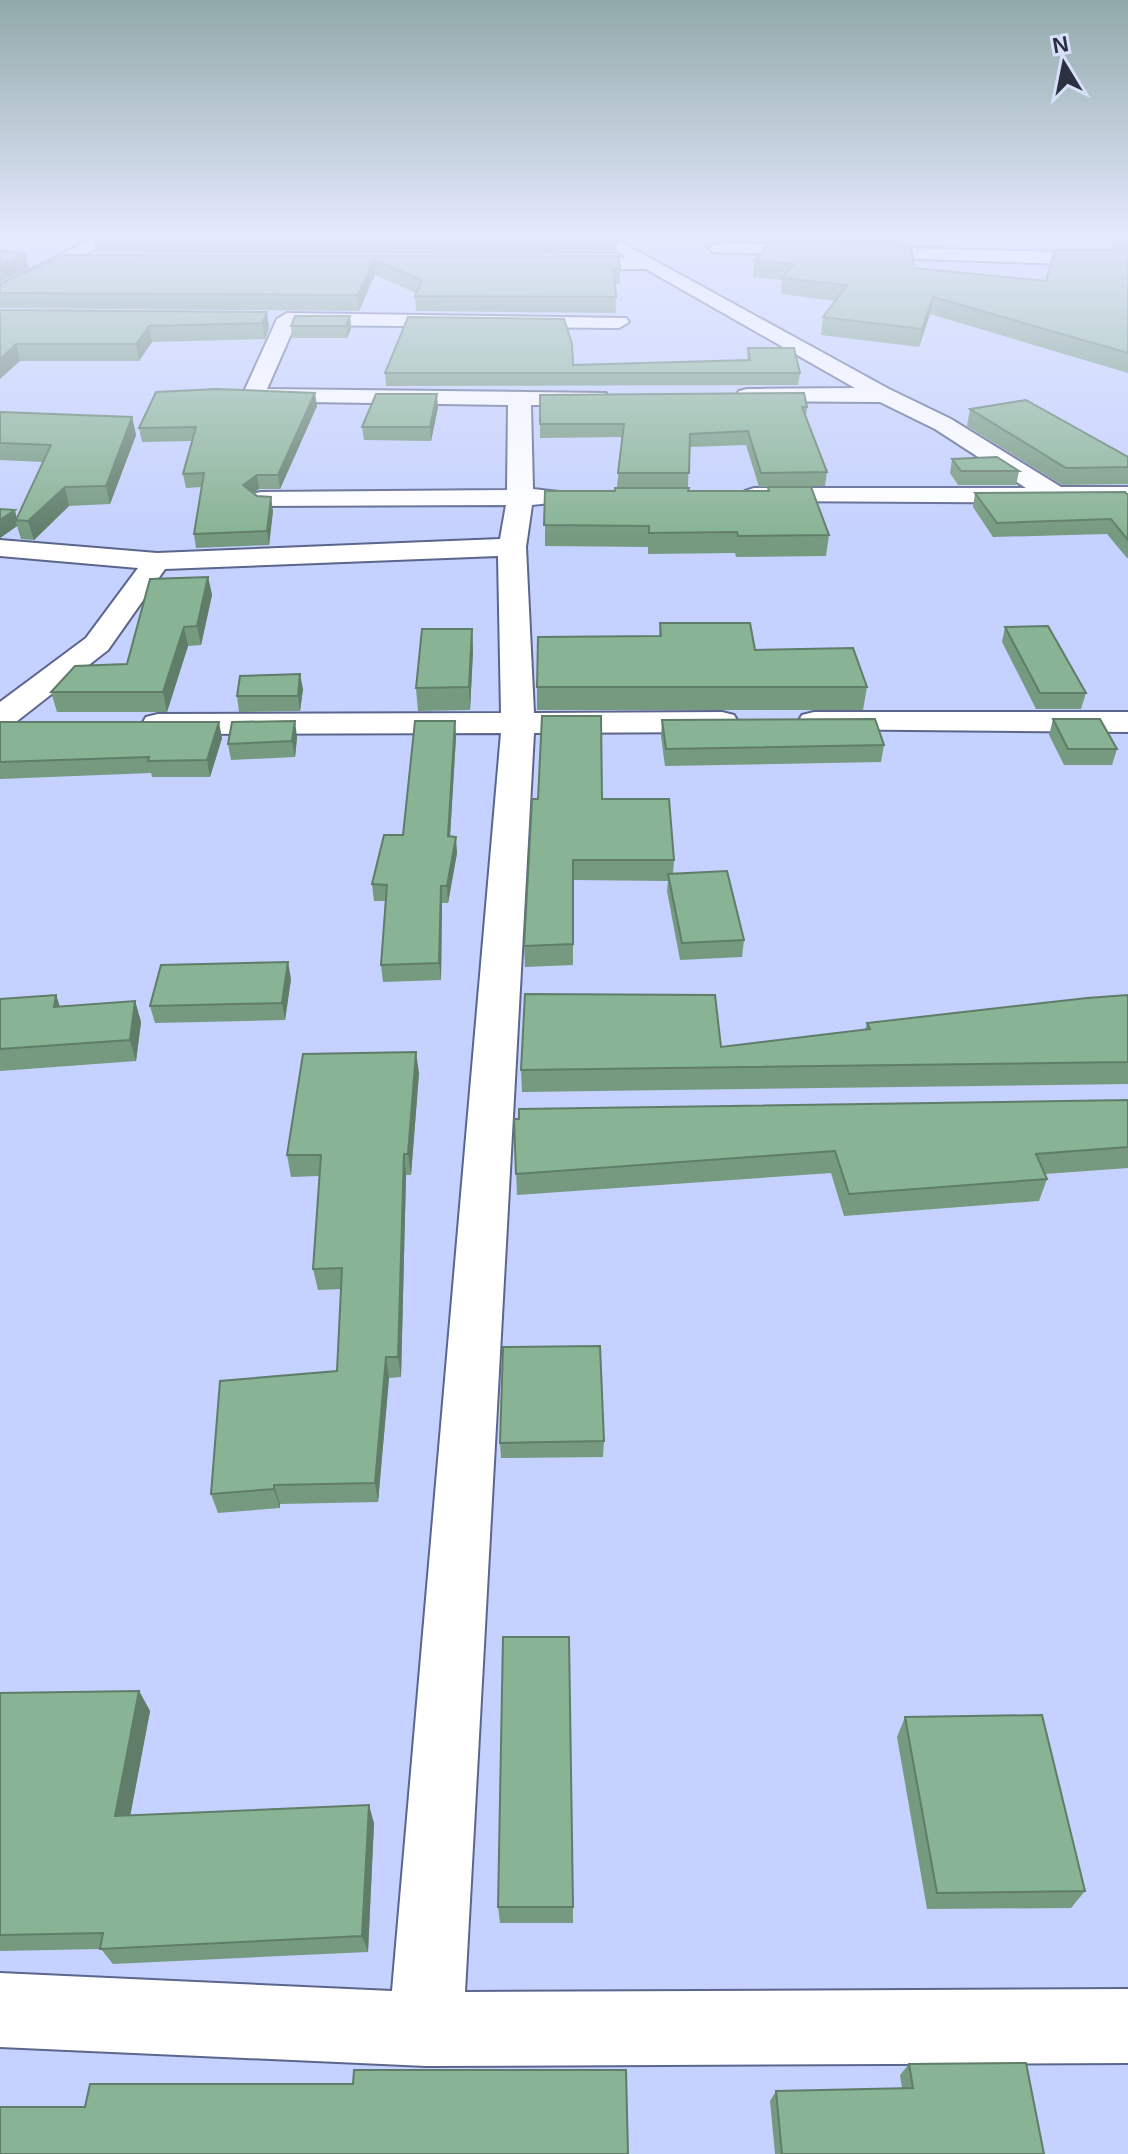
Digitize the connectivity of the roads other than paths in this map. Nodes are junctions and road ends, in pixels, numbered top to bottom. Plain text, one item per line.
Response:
1 (273, 336) edge
2 (777, 336) edge
3 (884, 395) junction
4 (630, 397) edge
5 (709, 397) edge
6 (519, 398) junction
7 (1055, 495) junction
8 (1128, 495) edge
9 (520, 497) junction
10 (583, 497) edge
11 (725, 497) edge
12 (261, 500) edge
13 (512, 547) junction
14 (0, 548) edge
15 (157, 561) junction
16 (0, 718) edge
17 (1128, 722) edge
18 (518, 723) junction
19 (0, 725) edge
20 (47, 725) edge
21 (125, 725) edge
22 (538, 1111) edge
23 (490, 1112) junction
24 (0, 2010) edge
25 (1128, 2026) edge
26 (426, 2029) junction

1 - 6 street
2 - 3 street
3 - 5 street
3 - 7 street
4 - 6 street
6 - 9 street
7 - 8 street
7 - 11 street
9 - 10 street
9 - 12 street
9 - 13 street
13 - 15 street
13 - 18 street
14 - 15 street
15 - 16 street
17 - 18 street
18 - 21 street
18 - 23 street
19 - 20 street
22 - 23 street
23 - 26 street
24 - 26 street
25 - 26 street

